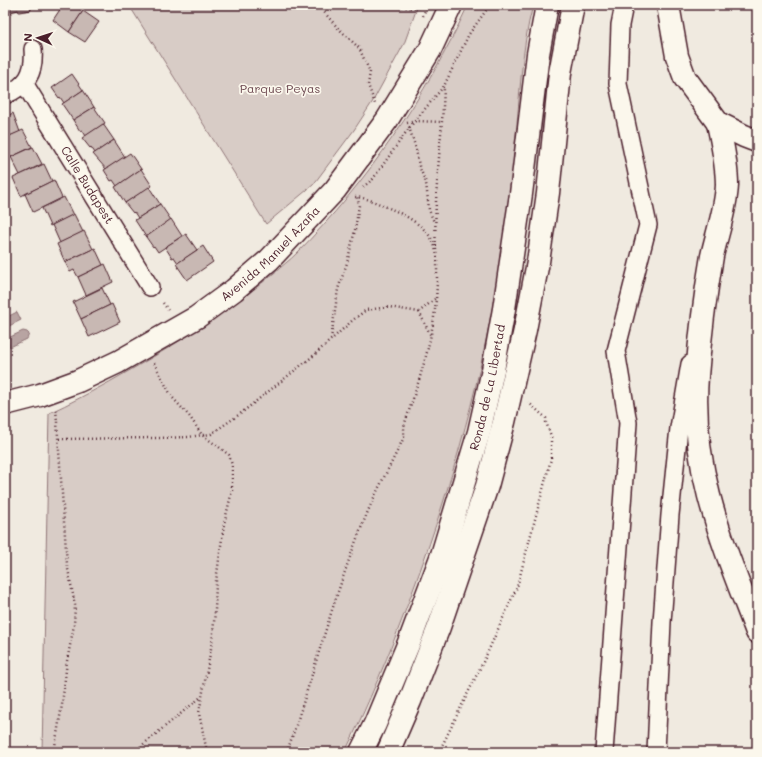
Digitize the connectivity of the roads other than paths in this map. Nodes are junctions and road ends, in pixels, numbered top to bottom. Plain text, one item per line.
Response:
1 (452, 5) edge
2 (547, 5) edge
3 (573, 5) edge
4 (624, 5) edge
5 (668, 5) edge
6 (32, 49) dead end
7 (24, 83) junction
8 (5, 95) edge
9 (718, 123) junction
10 (757, 141) edge
11 (150, 287) dead end
12 (703, 313) junction
13 (5, 404) edge
14 (757, 632) edge
15 (361, 752) edge
16 (388, 752) edge
17 (604, 752) edge
18 (656, 752) edge

1 - 13 main road, Avenida Manuel Azaña
2 - 15 main road, Ronda de La Libertad
3 - 16 main road, Ronda de La Libertad
4 - 17 street
5 - 9 main road
6 - 7 street
7 - 8 street
7 - 11 street, Calle Budapest
9 - 10 main road
9 - 12 main road
12 - 14 main road
12 - 18 street

